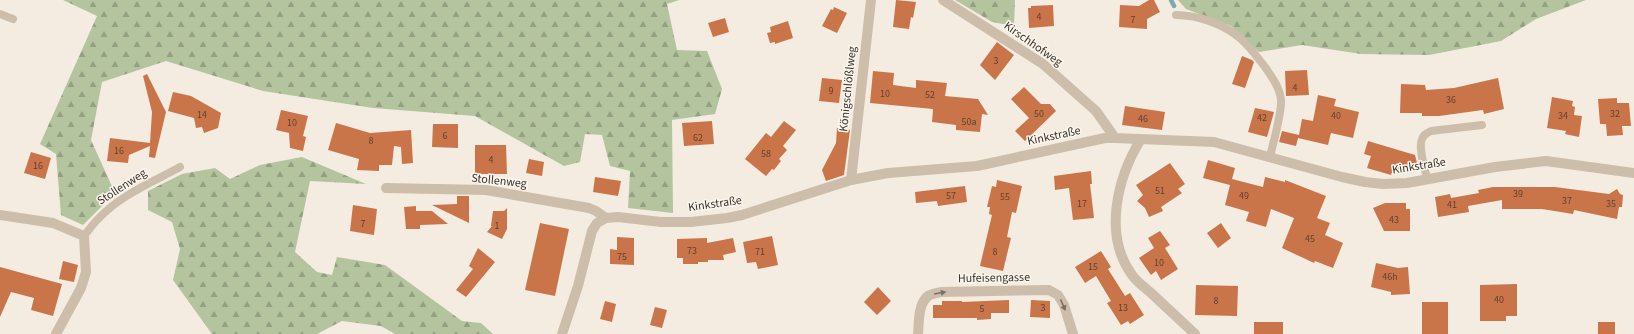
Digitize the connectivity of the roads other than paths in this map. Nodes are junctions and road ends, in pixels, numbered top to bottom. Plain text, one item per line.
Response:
1 (871, 0) edge
2 (943, 0) edge
3 (0, 14) edge
4 (1176, 15) dead end
5 (13, 19) dead end
6 (1482, 125) dead end
7 (1115, 138) junction
8 (1141, 139) junction
9 (1270, 157) junction
10 (180, 167) dead end
11 (1634, 173) edge
12 (1427, 178) junction
13 (851, 180) junction
14 (386, 188) dead end
15 (0, 215) edge
16 (606, 218) junction
17 (84, 236) junction
18 (56, 334) edge
19 (562, 334) edge
20 (918, 334) edge
21 (1073, 334) edge
22 (1195, 334) edge

1 - 13 street, Königschlößlweg
2 - 7 street, Kirschhofweg
3 - 5 lane
4 - 9 lane
6 - 12 lane
7 - 8 street, Kinkstraße
7 - 13 street, Kinkstraße
8 - 9 street, Kinkstraße
8 - 22 street
9 - 12 street, Kinkstraße
10 - 17 lane, Stollenweg
11 - 12 street, Kinkstraße
13 - 16 street, Kinkstraße
14 - 16 street, Stollenweg
15 - 17 street
16 - 19 street
17 - 18 street
20 -> 21 street, Hufeisengasse

